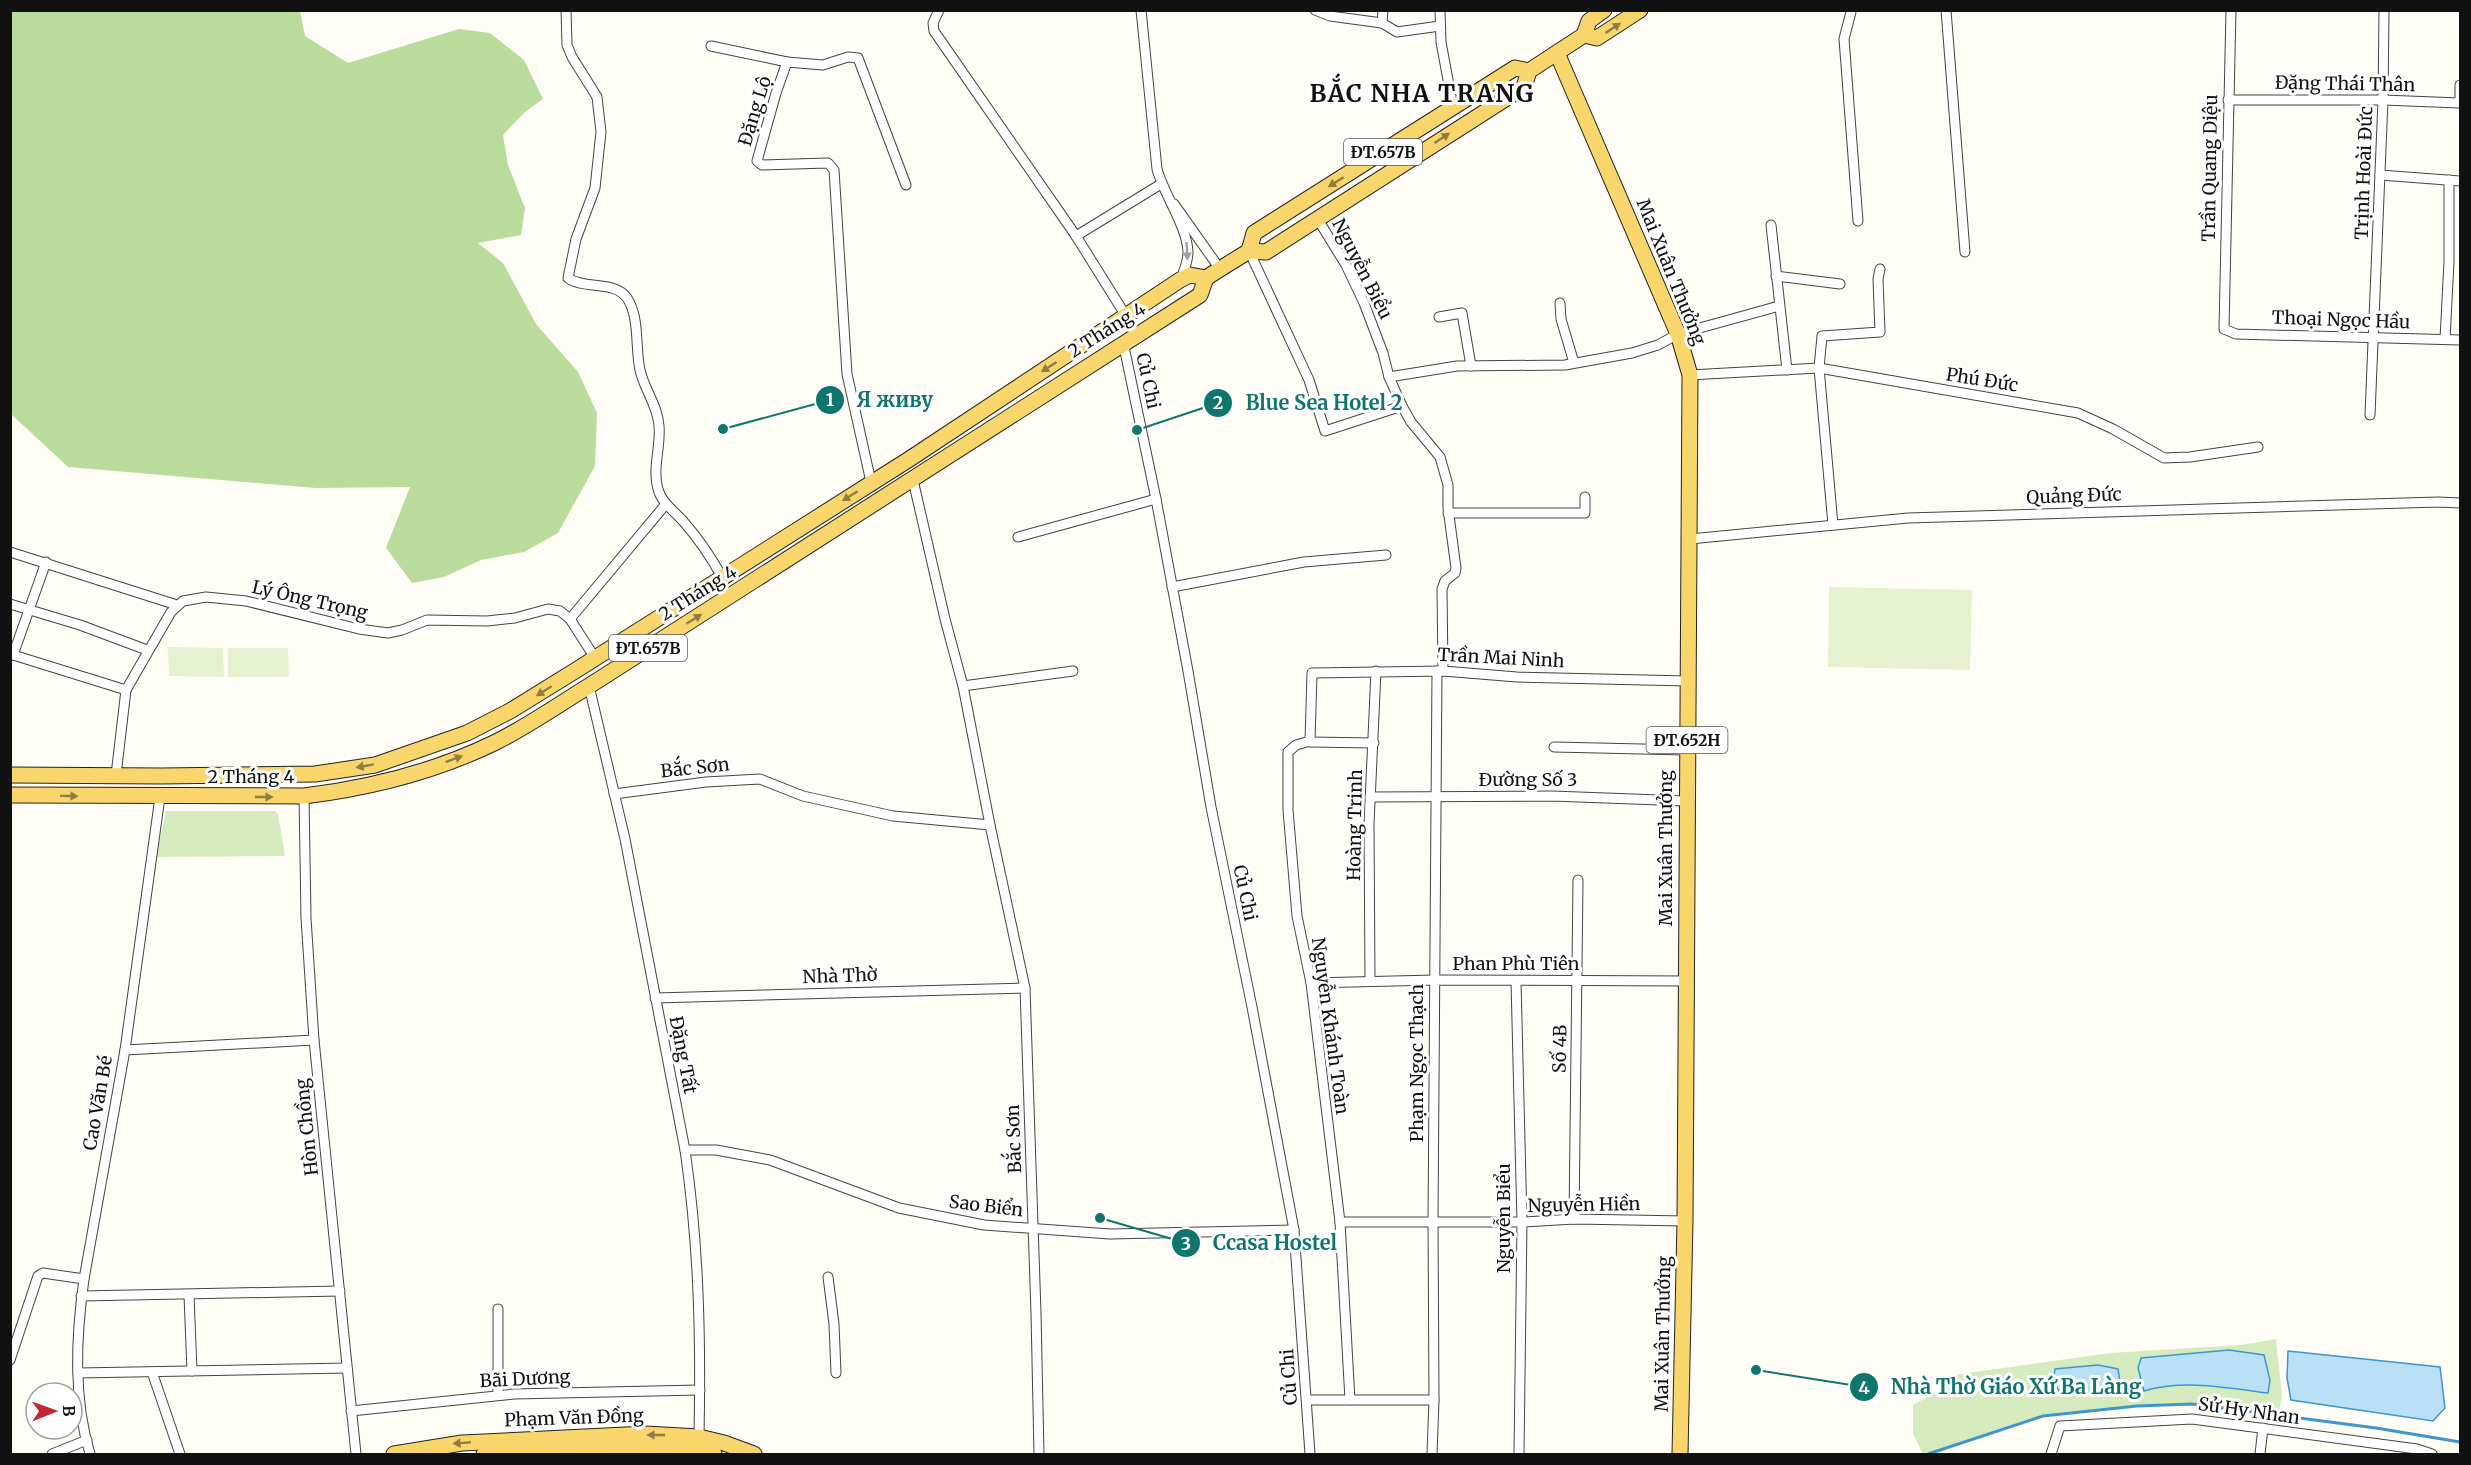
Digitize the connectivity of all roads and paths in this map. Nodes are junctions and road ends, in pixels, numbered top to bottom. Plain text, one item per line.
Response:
1 (566, 10) edge
2 (939, 10) edge
3 (1142, 10) edge
4 (1316, 10) edge
5 (1383, 10) edge
6 (1440, 10) edge
7 (1604, 10) edge
8 (1640, 10) edge
9 (1946, 10) edge
10 (2231, 10) edge
11 (2384, 10) edge
12 (1853, 11) edge
13 (1382, 23) junction
14 (1440, 26) junction
15 (1584, 35) junction
16 (711, 46) dead end
17 (1557, 53) junction
18 (787, 62) junction
19 (1529, 71) junction
20 (2460, 85) edge
21 (2228, 100) junction
22 (2383, 100) junction
23 (2460, 103) edge
24 (1453, 107) junction
25 (2380, 175) junction
26 (2449, 180) junction
27 (2460, 181) edge
28 (1161, 184) junction
29 (906, 185) dead end
30 (1317, 218) junction
31 (1858, 221) dead end
32 (1771, 225) dead end
33 (1076, 236) junction
34 (1249, 251) junction
35 (1965, 252) dead end
36 (2449, 262) junction
37 (2460, 262) edge
38 (1880, 268) dead end
39 (1220, 269) junction
40 (1776, 276) junction
41 (1206, 278) junction
42 (1180, 280) junction
43 (1840, 284) dead end
44 (1560, 303) dead end
45 (1779, 306) junction
46 (1126, 316) junction
47 (1439, 317) dead end
48 (2224, 327) joint
49 (1678, 334) junction
50 (2374, 337) junction
51 (2445, 339) junction
52 (2460, 340) edge
53 (1123, 342) junction
54 (1574, 363) junction
55 (1471, 366) junction
56 (1819, 368) junction
57 (1787, 370) junction
58 (1690, 375) junction
59 (1389, 377) junction
60 (1402, 406) junction
61 (2370, 415) dead end
62 (2258, 447) dead end
63 (908, 460) junction
64 (913, 480) junction
65 (871, 482) junction
66 (1585, 497) dead end
67 (1156, 500) junction
68 (2460, 503) edge
69 (666, 504) junction
70 (1448, 513) junction
71 (1833, 525) junction
72 (1018, 537) dead end
73 (1690, 539) junction
74 (10, 552) edge
75 (1386, 555) dead end
76 (46, 562) junction
77 (722, 577) junction
78 (1173, 587) junction
79 (10, 604) edge
80 (177, 605) junction
81 (29, 610) junction
82 (570, 619) junction
83 (147, 650) junction
84 (12, 655) edge
85 (595, 658) junction
86 (578, 669) junction
87 (1073, 671) dead end
88 (1376, 671) junction
89 (1440, 671) junction
90 (1688, 681) junction
91 (589, 686) junction
92 (963, 686) junction
93 (126, 690) junction
94 (1310, 742) junction
95 (1374, 743) junction
96 (1554, 747) dead end
97 (1686, 750) junction
98 (315, 774) junction
99 (10, 775) edge
100 (116, 775) junction
101 (614, 794) junction
102 (10, 795) edge
103 (304, 796) junction
104 (160, 797) junction
105 (1370, 797) junction
106 (1437, 797) junction
107 (1686, 801) junction
108 (990, 825) junction
109 (1578, 880) dead end
110 (1435, 980) junction
111 (1370, 981) junction
112 (1516, 981) junction
113 (1577, 981) junction
114 (1685, 981) junction
115 (1311, 983) junction
116 (1025, 988) junction
117 (655, 998) junction
118 (314, 1040) junction
119 (125, 1050) junction
120 (685, 1150) junction
121 (1574, 1219) junction
122 (1433, 1221) junction
123 (1685, 1221) junction
124 (1340, 1222) junction
125 (1522, 1222) junction
126 (1034, 1227) junction
127 (1294, 1230) junction
128 (828, 1277) dead end
129 (84, 1279) junction
130 (340, 1291) junction
131 (189, 1295) junction
132 (81, 1296) junction
133 (498, 1309) dead end
134 (10, 1360) edge
135 (347, 1368) junction
136 (192, 1371) junction
137 (152, 1372) junction
138 (78, 1373) junction
139 (836, 1373) dead end
140 (700, 1390) junction
141 (498, 1395) junction
142 (1307, 1400) junction
143 (1350, 1400) junction
144 (1434, 1400) junction
145 (351, 1411) junction
146 (2263, 1428) junction
147 (87, 1440) junction
148 (698, 1443) junction
149 (52, 1455) edge
150 (90, 1455) edge
151 (180, 1455) edge
152 (356, 1455) edge
153 (394, 1455) edge
154 (484, 1455) edge
155 (714, 1455) edge
156 (754, 1455) edge
157 (1039, 1455) edge
158 (1310, 1455) edge
159 (1432, 1455) edge
160 (1519, 1455) edge
161 (1680, 1455) edge
162 (2051, 1455) edge
163 (2260, 1455) edge
164 (2432, 1455) edge

1 - 69 street
2 - 33 street
3 - 28 street
4 - 13 street
5 - 13 street
6 - 14 street
7 - 15 main road, 2 Tháng 4 / ĐT.657B
15 -> 8 main road, 2 Tháng 4 / ĐT.657B
9 - 35 street
10 - 21 street, Trần Quang Diệu
11 - 22 street, Trịnh Hoài Đức
12 - 31 street
13 - 14 street
14 - 24 street
15 - 17 main road, 2 Tháng 4 / ĐT.657B
16 - 18 street
17 - 19 main road, 2 Tháng 4 / ĐT.657B
17 - 49 main road, Mai Xuân Thưởng / ĐT.652H
18 - 29 street, Đặng Lộ
18 - 65 street, Đặng Lộ
19 - 24 main road, 2 Tháng 4 / ĐT.657B
30 -> 19 main road, 2 Tháng 4 / ĐT.657B
20 - 23 street
21 - 22 street, Đặng Thái Thân
21 - 48 street, Trần Quang Diệu
22 - 23 street, Đặng Thái Thân
22 - 25 street, Trịnh Hoài Đức
24 -> 34 main road, 2 Tháng 4 / ĐT.657B
25 - 26 street
25 - 50 street, Trịnh Hoài Đức
26 - 27 street
26 - 36 street
28 - 33 street
28 - 39 street
28 -> 42 street
30 - 34 main road, 2 Tháng 4 / ĐT.657B
30 - 59 street, Nguyễn Biểu
32 - 40 street
33 - 46 street
34 - 39 main road, 2 Tháng 4 / ĐT.657B
34 - 60 street
36 - 37 street
36 - 51 street
38 - 56 street
39 - 41 main road, 2 Tháng 4 / ĐT.657B
40 - 43 street
40 - 45 street
41 - 42 main road, 2 Tháng 4 / ĐT.657B
41 - 53 main road, 2 Tháng 4 / ĐT.657B
42 - 46 main road, 2 Tháng 4 / ĐT.657B
44 - 54 street
45 - 49 street
45 - 57 street
46 -> 63 main road, 2 Tháng 4 / ĐT.657B
47 - 55 street
48 - 50 street, Thoại Ngọc Hầu
49 - 54 street
49 - 58 main road, Mai Xuân Thưởng / ĐT.652H
50 - 51 street, Thoại Ngọc Hầu
50 - 61 street, Trịnh Hoài Đức
51 - 52 street, Thoại Ngọc Hầu
53 - 64 main road, 2 Tháng 4 / ĐT.657B
53 - 67 street, Củ Chi
54 - 55 street
55 - 59 street
56 - 57 street, Phú Đức
56 - 62 street, Phú Đức
56 - 71 street
57 - 58 street, Phú Đức
58 - 73 main road, Mai Xuân Thưởng / ĐT.652H
59 - 60 street, Nguyễn Biểu
60 - 70 street, Nguyễn Biểu
63 - 64 main road
63 - 65 main road, 2 Tháng 4 / ĐT.657B
91 -> 64 main road, 2 Tháng 4 / ĐT.657B
64 - 92 street, Bắc Sơn
65 -> 77 main road, 2 Tháng 4 / ĐT.657B
66 - 70 street
67 - 72 street
67 - 78 street, Củ Chi
68 - 71 street, Quảng Đức
69 - 77 street
69 - 82 street
70 - 89 street, Nguyễn Biểu
71 - 73 street, Quảng Đức
73 - 90 main road, Mai Xuân Thưởng / ĐT.652H
74 - 76 street
75 - 78 street
76 - 80 street
76 - 81 street
77 - 85 main road, 2 Tháng 4 / ĐT.657B
78 - 127 street, Củ Chi
79 - 81 street
80 - 82 street, Lý Ông Trọng
80 - 83 street
81 - 83 street
81 - 84 street
82 - 85 street
83 - 93 street
84 - 93 street
85 - 86 main road, 2 Tháng 4 / ĐT.657B
86 - 91 main road
86 -> 98 main road, 2 Tháng 4 / ĐT.657B
87 - 92 street
88 - 89 street, Trần Mai Ninh
88 - 94 street, Trần Mai Ninh
88 - 95 street, Hoàng Trinh
89 - 90 street, Trần Mai Ninh
89 - 106 street, Phạm Ngọc Thạch
90 - 97 main road, Mai Xuân Thưởng / ĐT.652H
91 - 101 street, Đặng Tất
103 -> 91 main road, 2 Tháng 4 / ĐT.657B
92 - 108 street, Bắc Sơn
93 - 100 street
94 - 95 street
94 - 115 street, Nguyễn Khánh Toàn
95 - 105 street, Hoàng Trinh
96 - 97 street
97 - 107 main road, Mai Xuân Thưởng / ĐT.652H
98 - 100 main road, 2 Tháng 4 / ĐT.657B
98 - 103 main road
99 - 100 main road, 2 Tháng 4 / ĐT.657B
101 - 108 street, Bắc Sơn
101 - 117 street, Đặng Tất
102 -> 104 main road, 2 Tháng 4 / ĐT.657B
104 -> 103 main road, 2 Tháng 4 / ĐT.657B
103 - 118 street, Hòn Chồng
104 - 119 street, Cao Văn Bé
105 - 106 street, Đường Số 3
105 - 111 street, Hoàng Trinh
106 - 107 street, Đường Số 3
106 - 110 street, Phạm Ngọc Thạch
107 - 114 main road, Mai Xuân Thưởng / ĐT.652H
108 - 116 street, Bắc Sơn
109 - 113 street, Số 4B
110 - 111 street, Phan Phù Tiên
110 - 112 street, Phan Phù Tiên
110 - 122 street, Phạm Ngọc Thạch
111 - 115 street, Phan Phù Tiên
112 - 113 street, Phan Phù Tiên
112 - 125 street, Nguyễn Biểu
113 - 114 street, Phan Phù Tiên
113 - 121 street, Số 4B
114 - 123 main road, Mai Xuân Thưởng / ĐT.652H
115 - 124 street, Nguyễn Khánh Toàn
116 - 117 street, Nhà Thờ
116 - 126 street, Bắc Sơn
117 - 120 street, Đặng Tất
118 - 119 street
118 - 130 street, Hòn Chồng
119 - 129 street, Cao Văn Bé
120 - 126 street, Sao Biển
120 - 140 street, Đặng Tất
121 - 123 street, Nguyễn Hiền
121 - 125 street, Nguyễn Hiền
122 - 124 street, Nguyễn Hiền
122 - 125 street, Nguyễn Hiền
122 - 144 street, Phạm Ngọc Thạch
123 - 161 main road, Mai Xuân Thưởng / ĐT.652H
124 - 143 street, Nguyễn Khánh Toàn
125 - 160 street, Nguyễn Biểu
126 - 127 street, Sao Biển
126 - 157 street, Bắc Sơn
127 - 142 street, Củ Chi
128 - 139 street
129 - 132 street, Cao Văn Bé
129 - 134 street
130 - 131 street
130 - 135 street, Hòn Chồng
131 - 132 street
131 - 136 street
132 - 138 street, Cao Văn Bé
133 - 141 street
135 - 136 street
135 - 145 street, Hòn Chồng
136 - 137 street
137 - 138 street
137 - 151 street
138 - 147 street, Cao Văn Bé
140 - 141 street, Bãi Dương
140 - 148 street, Đặng Tất
141 - 145 street, Bãi Dương
142 - 143 street
142 - 158 street, Củ Chi
143 - 144 street
144 - 159 street, Phạm Ngọc Thạch
145 - 152 street, Hòn Chồng
146 - 162 street, Sử Hy Nhan
146 - 163 street
146 - 164 street, Sử Hy Nhan
147 - 149 street
147 - 150 street, Cao Văn Bé
148 -> 153 main road, Phạm Văn Đồng
148 - 154 main road, Phạm Văn Đồng
148 - 155 main road, Phạm Văn Đồng
148 - 156 main road, Phạm Văn Đồng

